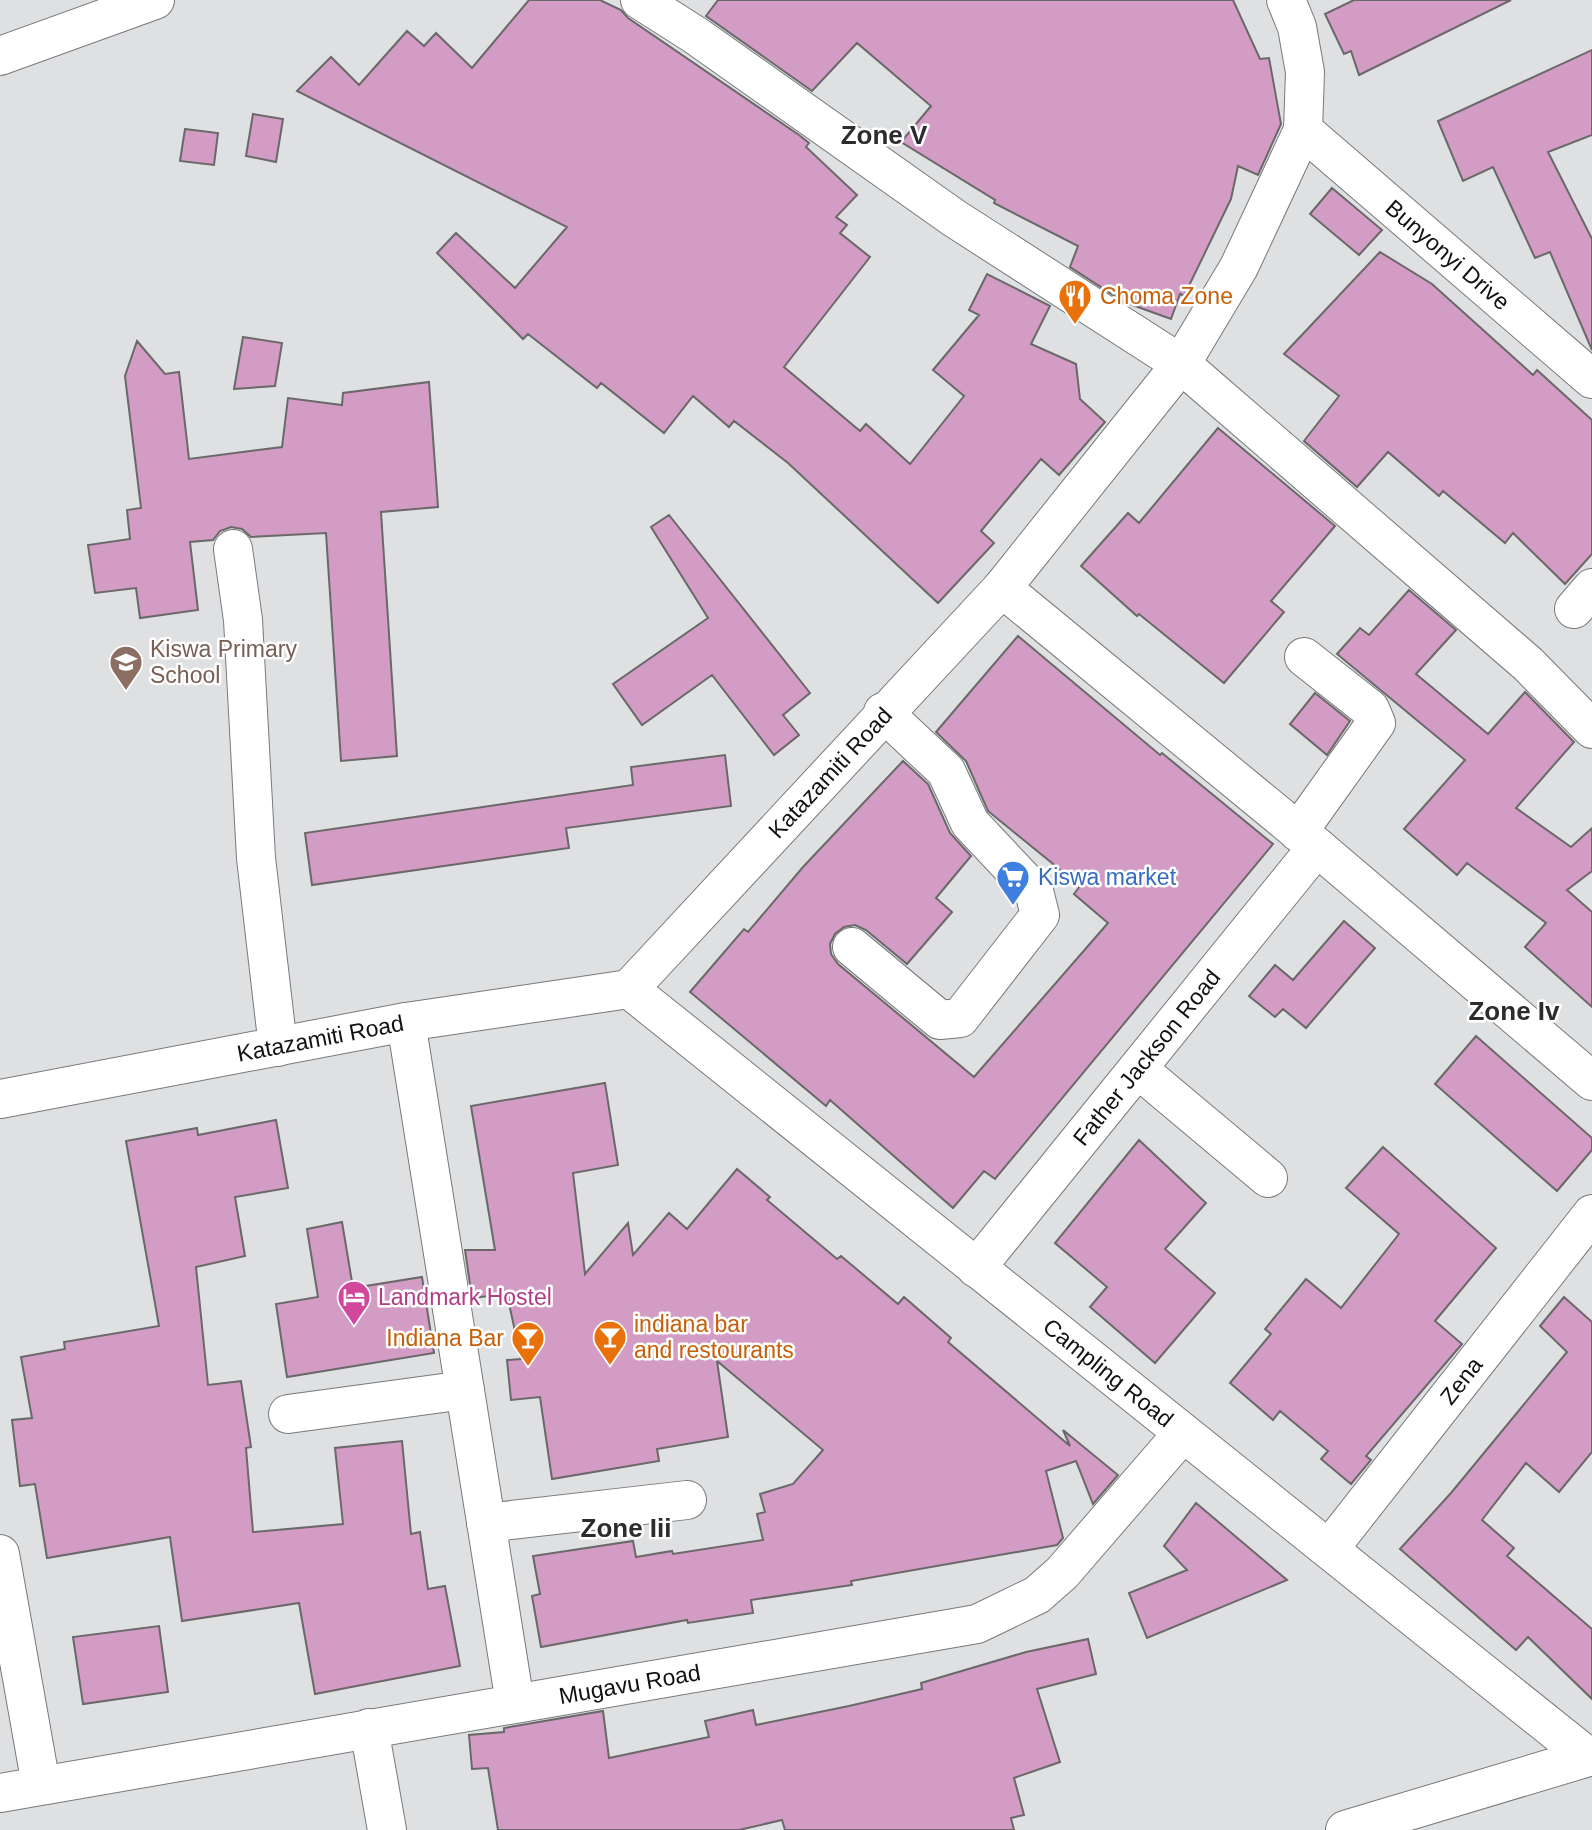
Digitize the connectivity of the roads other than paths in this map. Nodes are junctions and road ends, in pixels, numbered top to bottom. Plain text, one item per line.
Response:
1 (155, 0) edge
2 (640, 0) edge
3 (1286, 0) edge
4 (0, 57) edge
5 (1303, 130) junction
6 (1181, 363) junction
7 (1592, 379) edge
8 (233, 549) dead end
9 (1002, 588) junction
10 (1304, 657) dead end
11 (883, 712) junction
12 (1592, 729) edge
13 (1307, 840) junction
14 (852, 947) dead end
15 (629, 989) junction
16 (406, 1022) junction
17 (278, 1047) junction
18 (1138, 1069) junction
19 (1592, 1081) edge
20 (0, 1100) edge
21 (1268, 1178) dead end
22 (1592, 1214) edge
23 (976, 1268) junction
24 (465, 1390) junction
25 (288, 1414) dead end
26 (1183, 1433) junction
27 (687, 1500) dead end
28 (486, 1523) junction
29 (1329, 1549) junction
30 (0, 1554) edge
31 (515, 1703) junction
32 (369, 1728) junction
33 (1590, 1757) edge
34 (40, 1785) junction
35 (0, 1793) edge
36 (387, 1830) edge
37 (1345, 1830) edge

1 - 4 street
2 - 6 street
3 - 5 street, Katazamiti Road
5 - 6 street, Katazamiti Road
5 - 7 street, Bunyonyi Drive
6 - 9 street, Katazamiti Road
6 - 12 street
8 - 17 street
9 - 11 street, Katazamiti Road
9 - 13 street
10 - 13 street, Father Jackson Road
11 - 14 street
11 - 15 street, Katazamiti Road
13 - 18 street, Father Jackson Road
13 - 19 street
15 - 16 street, Katazamiti Road
15 - 23 street, Campling Road
16 - 17 street, Katazamiti Road
16 - 24 street
17 - 20 street, Katazamiti Road
18 - 21 street
18 - 23 street, Father Jackson Road
22 - 29 street, Zena
23 - 26 street, Campling Road
24 - 25 street
24 - 28 street
26 - 29 street, Campling Road
26 - 31 street, Mugavu Road
27 - 28 street
28 - 31 street
29 - 33 street, Campling Road
30 - 34 street
31 - 32 street, Mugavu Road
32 - 34 street, Mugavu Road
32 - 36 street
33 - 37 street
34 - 35 street, Mugavu Road

